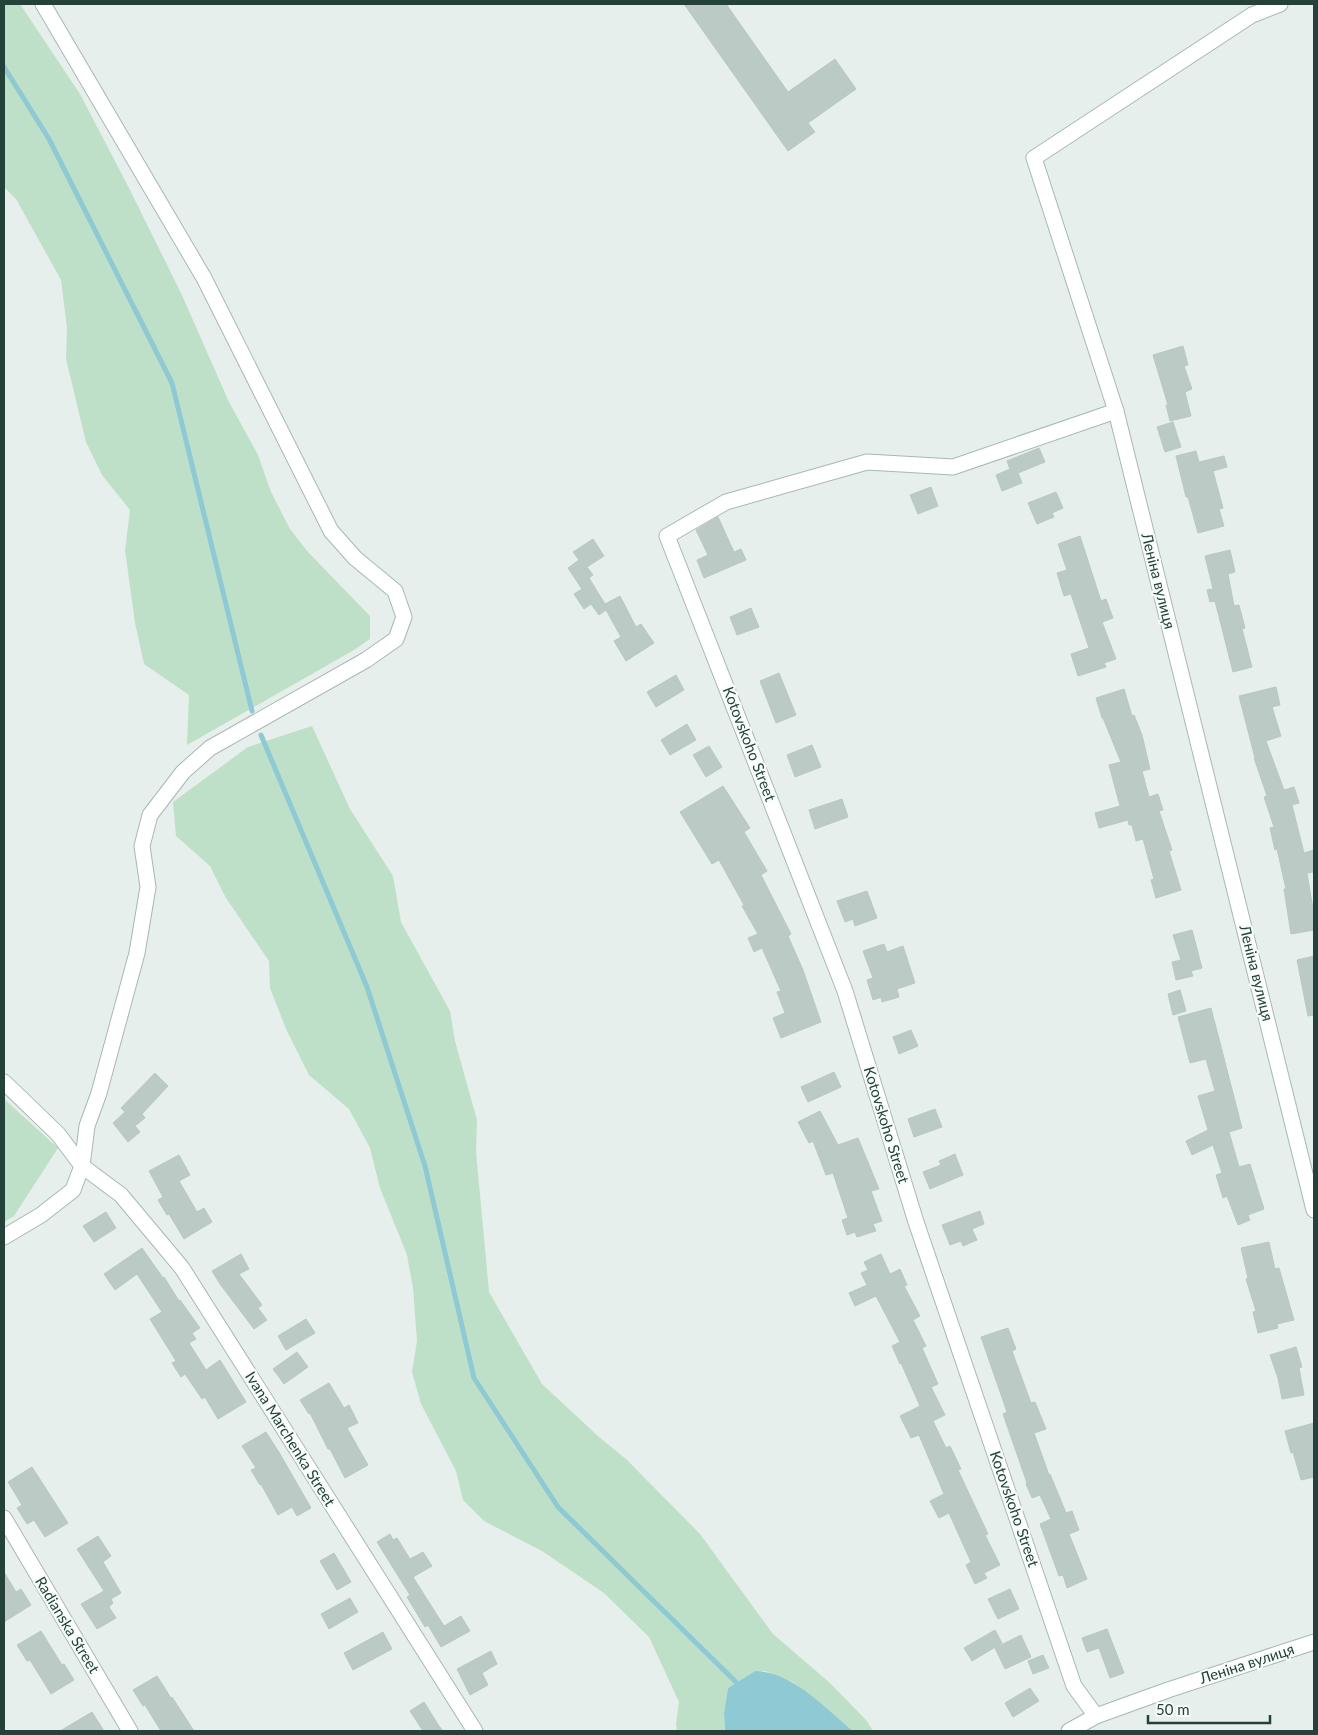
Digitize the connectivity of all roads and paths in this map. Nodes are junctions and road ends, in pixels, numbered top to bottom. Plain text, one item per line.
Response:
1 (43, 4) edge
2 (1280, 4) edge
3 (1116, 411) junction
4 (4, 1082) edge
5 (82, 1166) junction
6 (1314, 1210) edge
7 (4, 1237) edge
8 (4, 1518) edge
9 (1314, 1642) edge
10 (1096, 1716) junction
11 (130, 1731) edge
12 (475, 1731) edge
13 (1069, 1731) edge

1 - 5 street
2 - 3 street, Леніна вулиця
3 - 6 street, Леніна вулиця
3 - 10 street, Kotovskoho Street
4 - 5 street, Ivana Marchenka Street
5 - 7 street
5 - 12 street, Ivana Marchenka Street
8 - 11 street, Radianska Street
9 - 10 street, Леніна вулиця
10 - 13 street, Леніна вулиця

